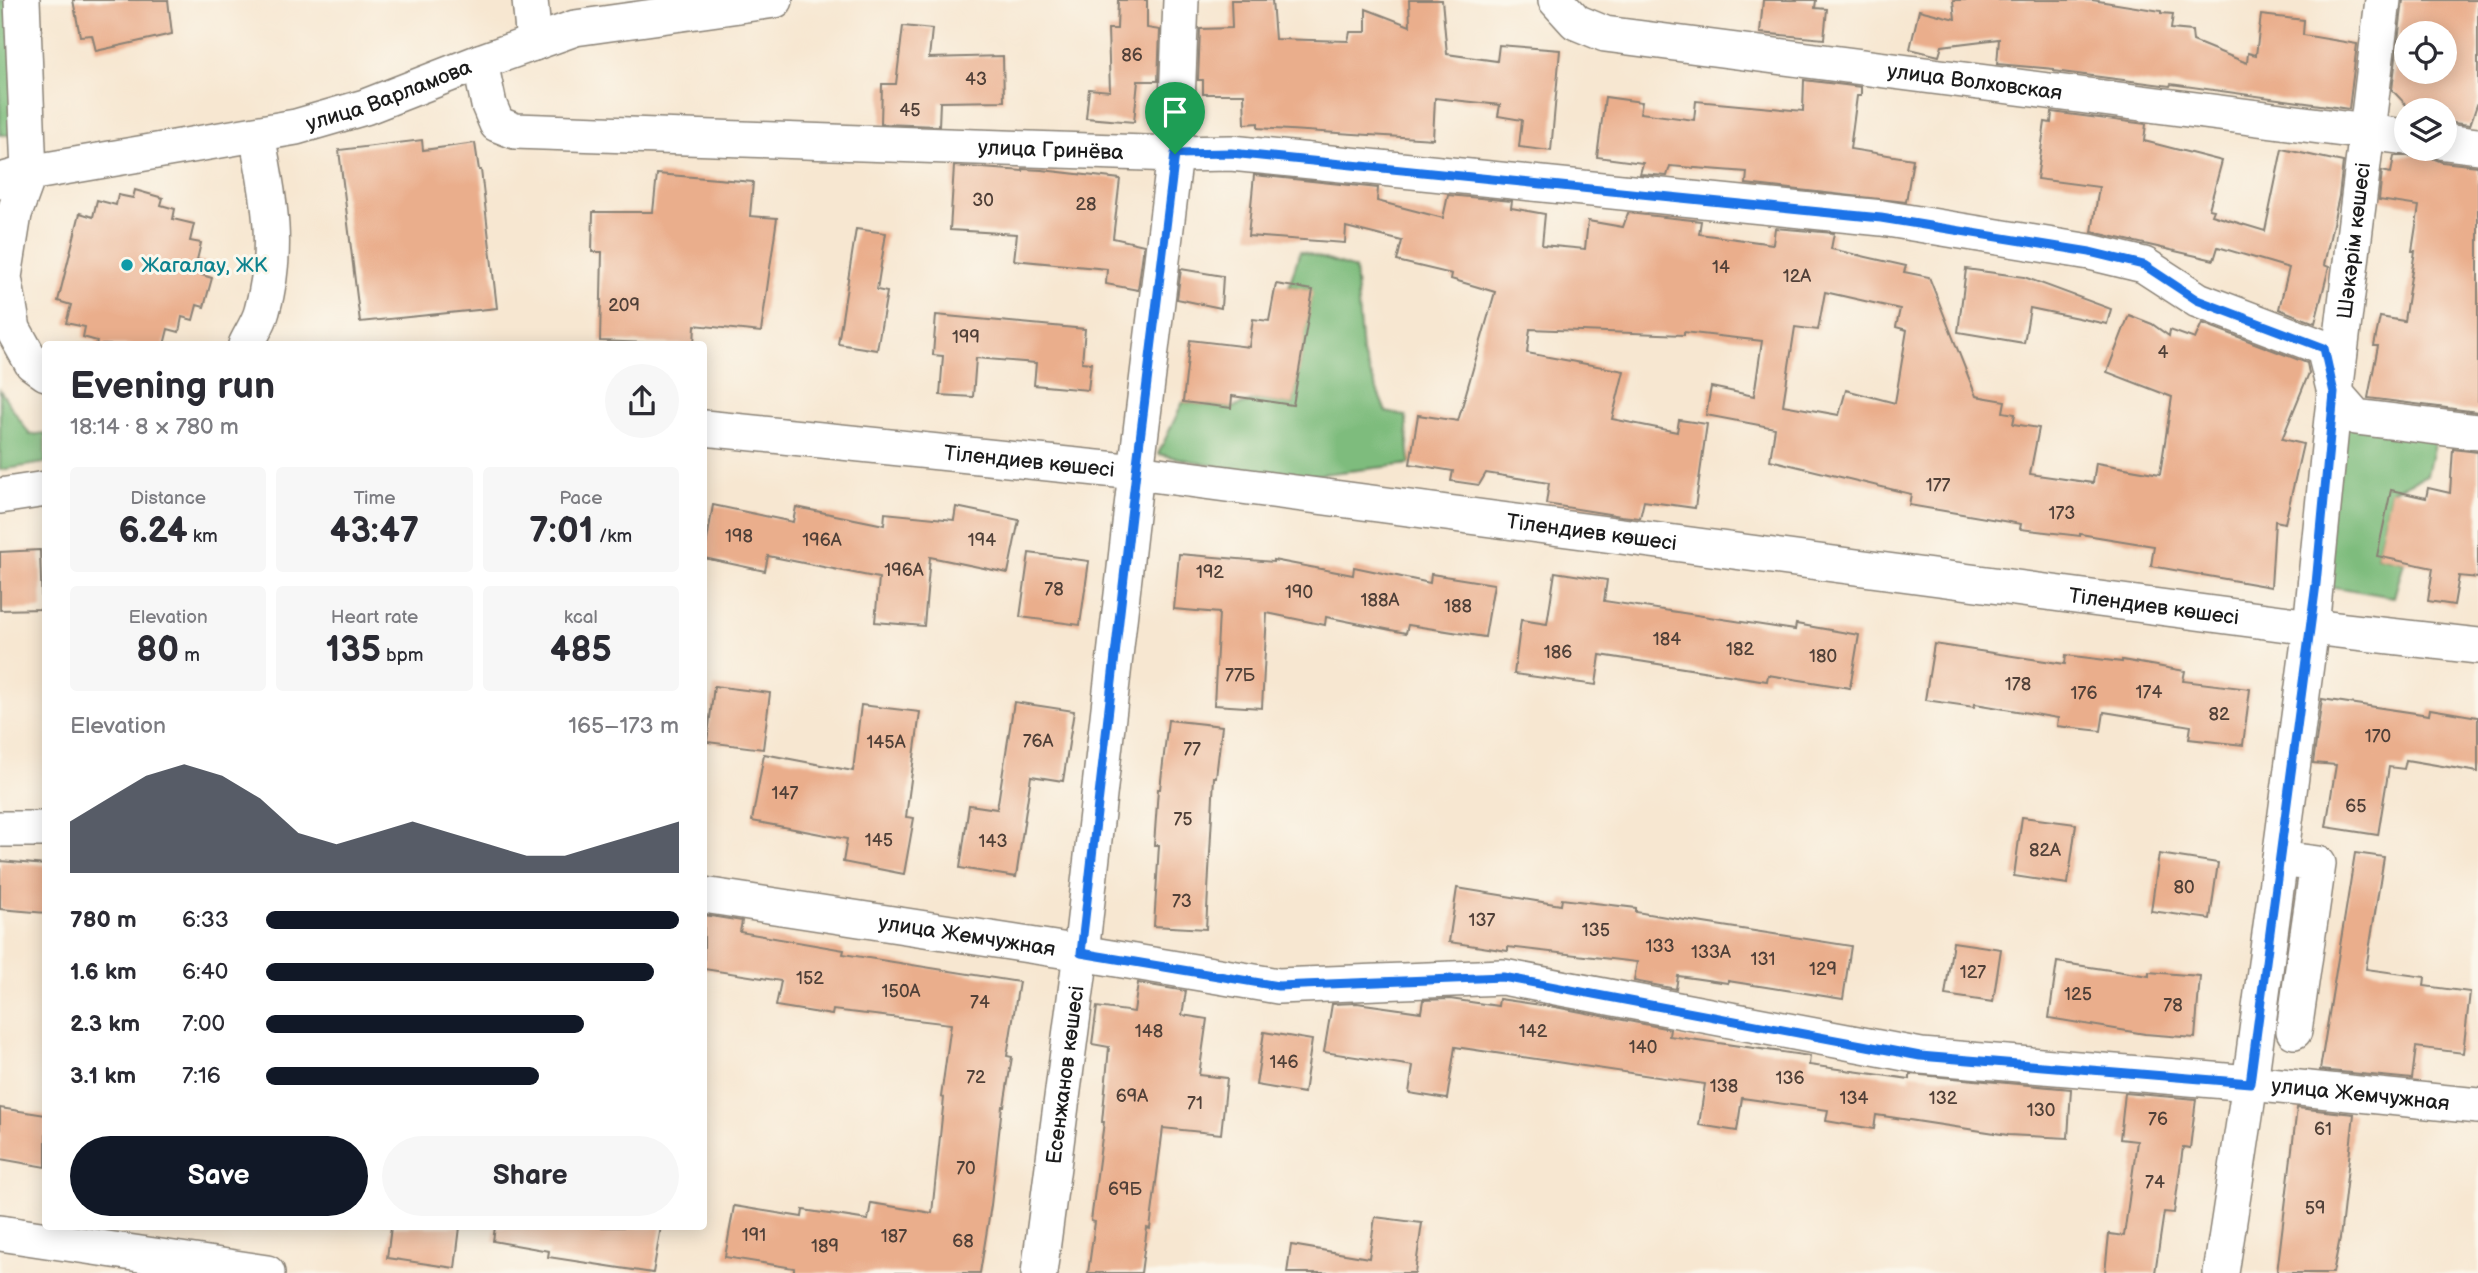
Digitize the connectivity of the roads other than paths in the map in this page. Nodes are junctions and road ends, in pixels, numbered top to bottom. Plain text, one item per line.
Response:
1 (22, 0) edge
2 (530, 0) edge
3 (775, 0) edge
4 (1181, 0) edge
5 (1556, 0) edge
6 (2383, 0) edge
7 (534, 43) junction
8 (480, 62) junction
9 (2368, 131) junction
10 (257, 135) junction
11 (2394, 135) edge
12 (2457, 143) edge
13 (2478, 146) edge
14 (1175, 154) junction
15 (15, 177) edge
16 (248, 341) edge
17 (42, 370) edge
18 (2334, 393) junction
19 (707, 428) edge
20 (2478, 432) edge
21 (1136, 472) junction
22 (42, 490) edge
23 (0, 496) edge
24 (2311, 627) junction
25 (2478, 646) edge
26 (0, 829) edge
27 (42, 829) edge
28 (2280, 859) junction
29 (707, 895) edge
30 (1081, 953) junction
31 (2294, 1031) dead end
32 (2250, 1083) junction
33 (2478, 1106) edge
34 (0, 1233) edge
35 (267, 1273) edge
36 (1040, 1273) edge
37 (2221, 1273) edge

1 - 15 street
2 - 7 street
3 - 7 street, улица Варламова
4 - 14 street, Есенжанов көшесі
5 - 9 street, улица Волховская
6 - 9 street, Шәкәрім көшесі
7 - 8 street, улица Варламова
8 - 10 street, улица Варламова
8 - 14 street, улица Гринёва
9 - 11 street, улица Волховская
9 - 18 street, Шәкәрім көшесі
10 - 15 street, улица Варламова
10 - 16 street
12 - 13 street
14 - 18 street, улица Гринёва
14 - 21 street, Есенжанов көшесі
15 - 17 street
18 - 20 street
18 - 24 street, Шәкәрім көшесі
19 - 21 street, Тілендиев көшесі
21 - 24 street, Тілендиев көшесі
21 - 30 street, Есенжанов көшесі
22 - 23 street
24 - 25 street, Тілендиев көшесі
24 - 28 street, Шәкәрім көшесі
26 - 27 street
28 - 31 street
28 - 32 street, Шәкәрім көшесі
29 - 30 street, улица Жемчужная
30 - 32 street, улица Жемчужная
30 - 36 street, Есенжанов көшесі
32 - 33 street, улица Жемчужная
32 - 37 street, Шәкәрім көшесі
34 - 35 street

